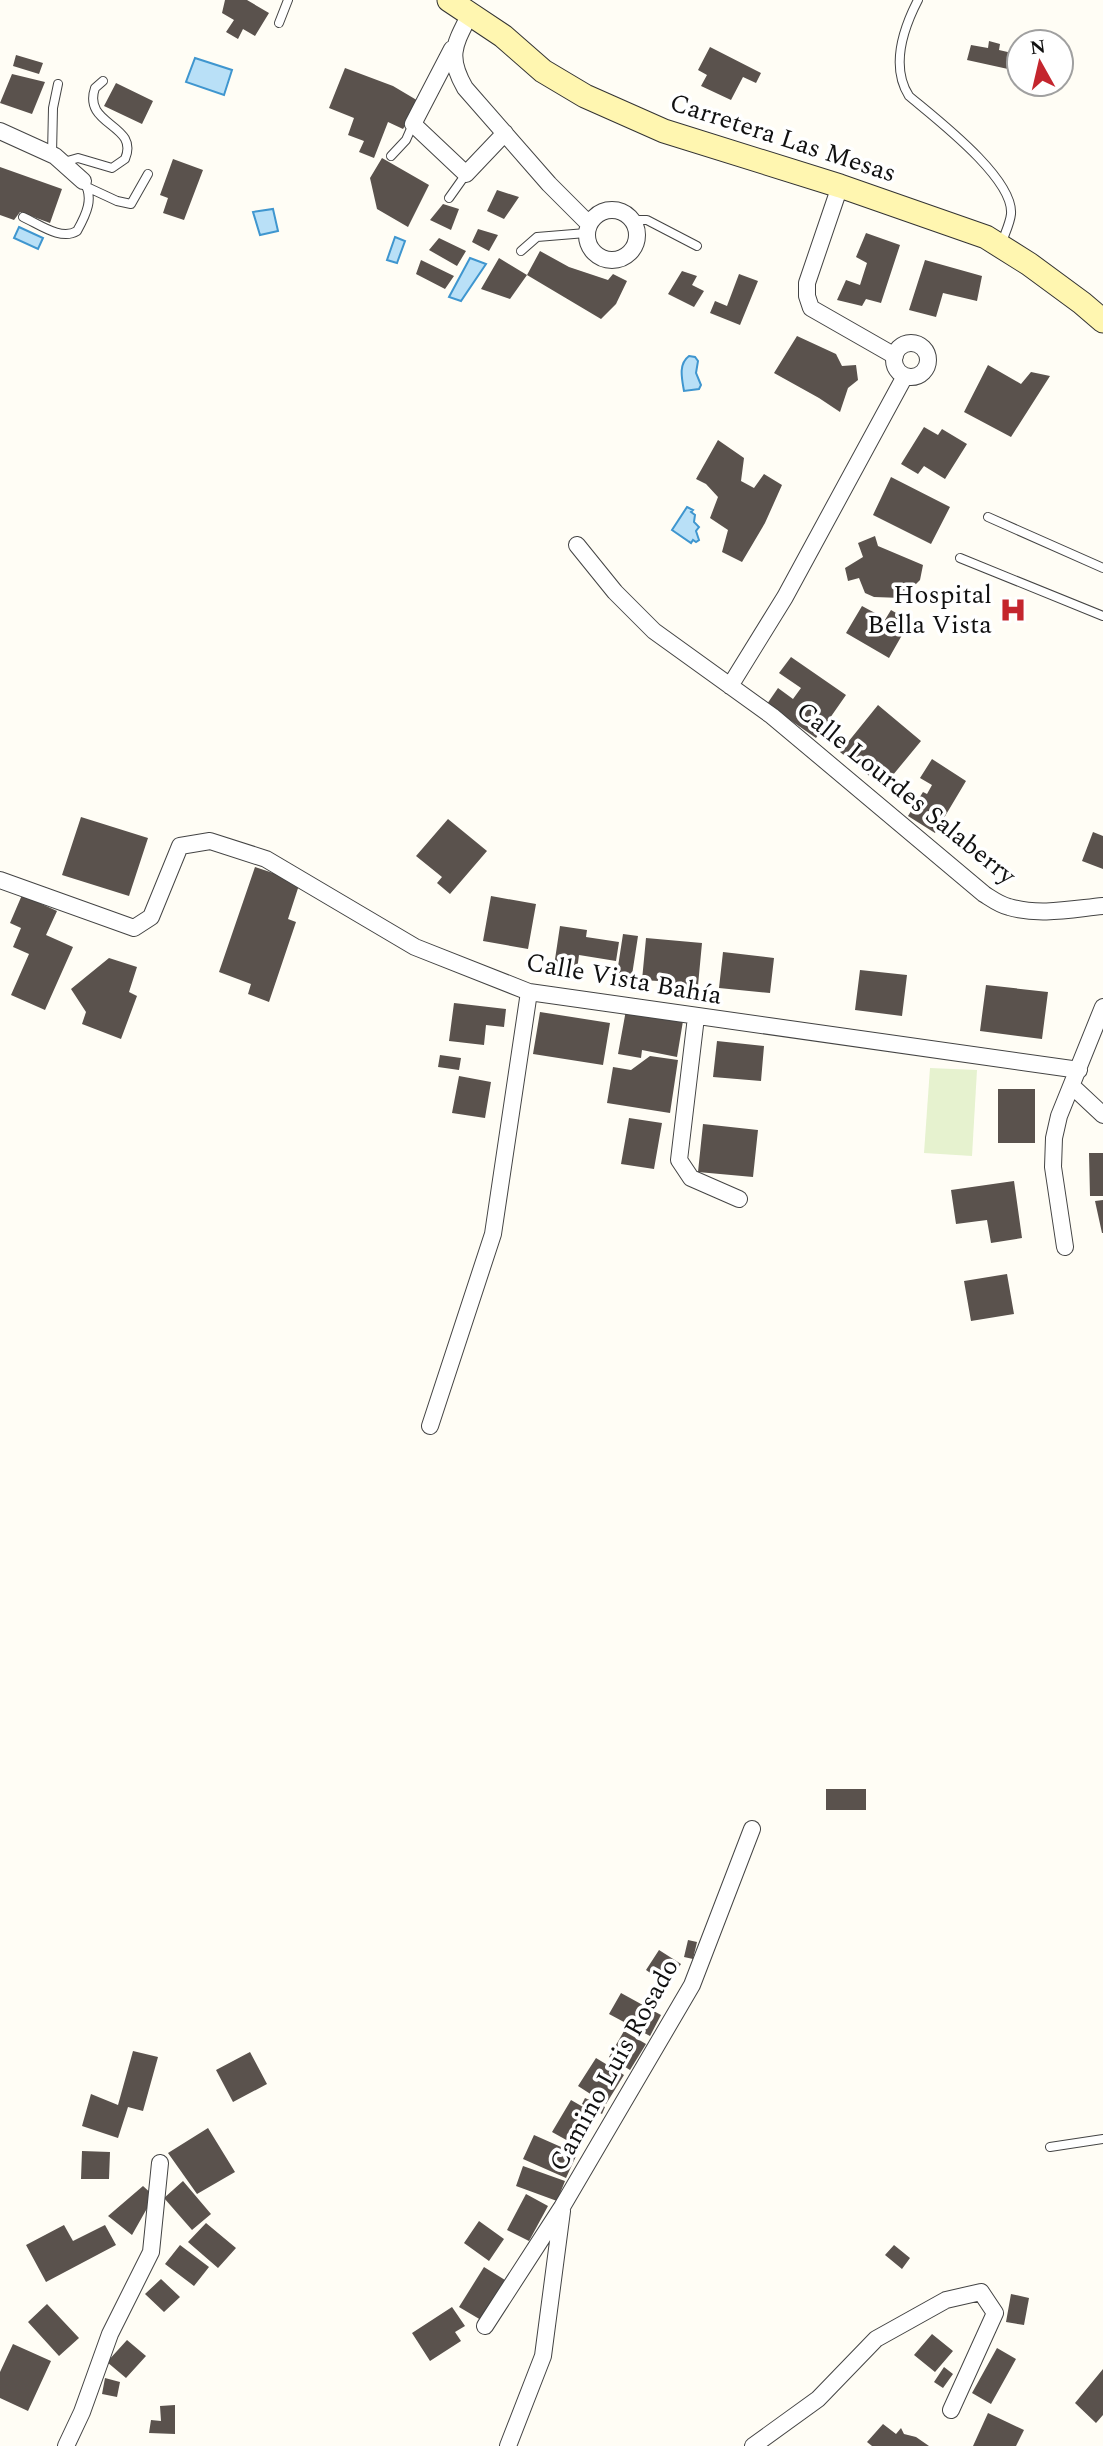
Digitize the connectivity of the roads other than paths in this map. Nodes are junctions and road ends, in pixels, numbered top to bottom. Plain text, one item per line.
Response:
1 (288, 0) edge
2 (449, 0) edge
3 (918, 0) edge
4 (471, 12) junction
5 (279, 23) dead end
6 (453, 47) junction
7 (103, 81) dead end
8 (58, 84) dead end
9 (413, 124) junction
10 (0, 131) edge
11 (505, 133) junction
12 (391, 156) dead end
13 (58, 158) junction
14 (148, 174) dead end
15 (466, 174) junction
16 (86, 185) junction
17 (840, 186) junction
18 (449, 198) dead end
19 (23, 217) dead end
20 (633, 220) junction
21 (588, 228) junction
22 (1001, 245) junction
23 (697, 246) dead end
24 (522, 251) dead end
25 (1103, 321) edge
26 (895, 356) junction
27 (905, 376) junction
28 (988, 517) dead end
29 (577, 545) dead end
30 (960, 558) dead end
31 (1103, 568) edge
32 (1103, 616) edge
33 (730, 686) junction
34 (0, 880) edge
35 (1103, 906) edge
36 (529, 992) junction
37 (1103, 1007) edge
38 (695, 1017) junction
39 (1079, 1070) junction
40 (1072, 1086) junction
41 (1103, 1115) edge
42 (739, 1199) dead end
43 (1065, 1247) dead end
44 (430, 1426) dead end
45 (752, 1829) dead end
46 (1103, 2139) edge
47 (1050, 2147) dead end
48 (160, 2163) dead end
49 (562, 2207) junction
50 (485, 2326) dead end
51 (951, 2410) dead end
52 (66, 2446) edge
53 (508, 2446) edge
54 (753, 2446) edge

1 - 5 lane
2 - 4 street, Carretera Las Mesas
3 - 22 lane
4 - 6 street
4 - 17 street, Carretera Las Mesas
6 - 9 street
6 - 11 street
7 - 13 lane
8 - 13 lane
9 - 12 lane
9 - 15 street
10 - 13 street
11 - 15 street
11 - 21 street
13 - 16 street
14 - 16 lane
15 - 18 lane
16 - 19 lane
17 - 22 street, Carretera Las Mesas
17 - 26 street
20 - 21 street
20 - 21 street
20 - 23 lane
21 - 24 lane
22 - 25 street, Carretera Las Mesas
26 - 27 street
26 - 27 street
27 - 33 street
28 - 31 lane
29 - 33 street, Calle Lourdes Salaberry
30 - 32 lane
33 - 35 street, Calle Lourdes Salaberry
34 - 36 street, Calle Vista Bahía
36 - 38 street, Calle Vista Bahía
36 - 44 street
37 - 39 street
38 - 39 street, Calle Vista Bahía
38 - 42 street
39 - 40 street
40 - 41 street
40 - 43 street
45 - 49 street, Camino Luis Rosado
46 - 47 lane
48 - 52 street
49 - 50 street, Camino Luis Rosado
49 - 53 street, Camino Luis Rosado
51 - 54 street

